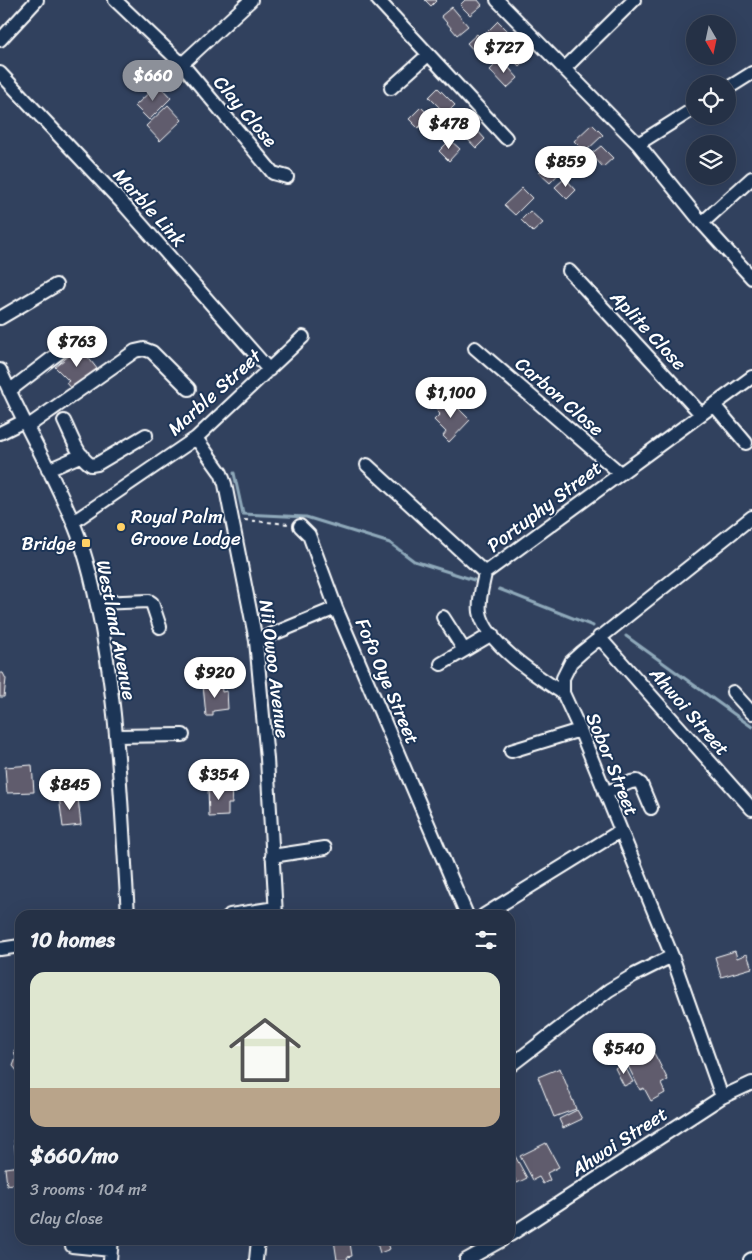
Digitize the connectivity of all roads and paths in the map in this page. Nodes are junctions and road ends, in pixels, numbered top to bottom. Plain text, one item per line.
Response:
1 (37, 0) edge
2 (115, 0) edge
3 (251, 0) edge
4 (378, 0) edge
5 (497, 0) edge
6 (634, 0) edge
7 (0, 40) edge
8 (428, 55) junction
9 (182, 64) junction
10 (564, 70) junction
11 (0, 73) edge
12 (752, 73) edge
13 (736, 83) edge
14 (391, 88) dead end
15 (686, 114) edge
16 (506, 138) dead end
17 (638, 144) junction
18 (287, 177) dead end
19 (752, 178) edge
20 (702, 223) junction
21 (569, 270) dead end
22 (752, 278) edge
23 (56, 285) dead end
24 (0, 318) edge
25 (303, 337) dead end
26 (73, 342) dead end
27 (475, 348) dead end
28 (0, 370) edge
29 (269, 370) junction
30 (752, 377) edge
31 (189, 389) dead end
32 (9, 391) junction
33 (714, 405) junction
34 (701, 414) junction
35 (64, 421) dead end
36 (26, 424) junction
37 (0, 433) edge
38 (146, 436) dead end
39 (196, 438) junction
40 (746, 443) dead end
41 (82, 455) junction
42 (367, 465) dead end
43 (48, 470) junction
44 (620, 473) junction
45 (752, 517) edge
46 (232, 519) junction
47 (73, 522) junction
48 (300, 526) joint
49 (485, 573) junction
50 (97, 603) junction
51 (336, 608) junction
52 (443, 617) dead end
53 (160, 626) dead end
54 (492, 634) junction
55 (600, 637) junction
56 (256, 641) junction
57 (464, 650) junction
58 (441, 664) dead end
59 (733, 692) dead end
60 (563, 693) junction
61 (752, 713) edge
62 (580, 730) junction
63 (183, 735) dead end
64 (116, 736) junction
65 (511, 751) dead end
66 (605, 793) junction
67 (652, 808) dead end
68 (752, 809) edge
69 (620, 831) junction
70 (325, 848) dead end
71 (272, 856) junction
72 (128, 910) edge
73 (276, 910) edge
74 (465, 910) edge
75 (492, 910) edge
76 (15, 947) edge
77 (0, 949) edge
78 (672, 956) junction
79 (515, 1062) edge
80 (752, 1083) edge
81 (722, 1097) junction
82 (515, 1233) edge
83 (258, 1245) edge
84 (493, 1245) edge
85 (72, 1246) dead end
86 (111, 1250) edge
87 (256, 1260) edge
88 (466, 1260) edge

1 - 7 street
2 - 9 street, Clay Close
3 - 9 street
4 - 8 street
5 - 10 street
6 - 10 street
8 - 14 street
8 - 16 street
9 - 18 street, Clay Close
10 - 17 street
11 - 29 street, Marble Link
12 - 13 street
15 - 17 street
17 - 20 street
19 - 20 street
20 - 22 street
21 - 34 street, Aplite Close
23 - 24 street
25 - 29 street, Marble Street
26 - 32 street
27 - 44 street, Carbon Close
28 - 32 street, Westland Avenue
29 - 39 street, Marble Street
30 - 33 street, Portuphy Street
31 - 36 street
32 - 36 street, Westland Avenue
33 - 34 street, Portuphy Street
33 - 40 street
34 - 44 street, Portuphy Street
35 - 41 street
36 - 37 street
36 - 43 street, Westland Avenue
38 - 41 street
39 - 46 street, Nii Owoo Avenue
39 - 47 street, Marble Street
41 - 43 street
42 - 49 street
43 - 47 street, Westland Avenue
44 - 49 street, Portuphy Street
45 - 55 street
46 - 48 path
46 - 56 street, Nii Owoo Avenue
47 - 50 street, Westland Avenue
48 - 51 street, Fofo Oye Street
49 - 54 street, Portuphy Street
50 - 53 street
50 - 64 street, Westland Avenue
51 - 56 street
51 - 74 street, Fofo Oye Street
52 - 57 street
54 - 57 street
54 - 60 street, Portuphy Street
55 - 60 street
55 - 68 street, Ahwoi Street
56 - 71 street, Nii Owoo Avenue
57 - 58 street
59 - 61 street
60 - 62 street, Sobor Street
62 - 65 street
62 - 66 street, Sobor Street
63 - 64 street
64 - 72 street, Westland Avenue
66 - 67 street
66 - 69 street, Sobor Street
69 - 75 street
69 - 78 street, Sobor Street
70 - 71 street
71 - 73 street, Nii Owoo Avenue
76 - 77 street
78 - 79 street
78 - 81 street, Sobor Street
80 - 81 street, Ahwoi Street
81 - 82 street, Ahwoi Street
83 - 87 street
84 - 88 street
85 - 86 street

